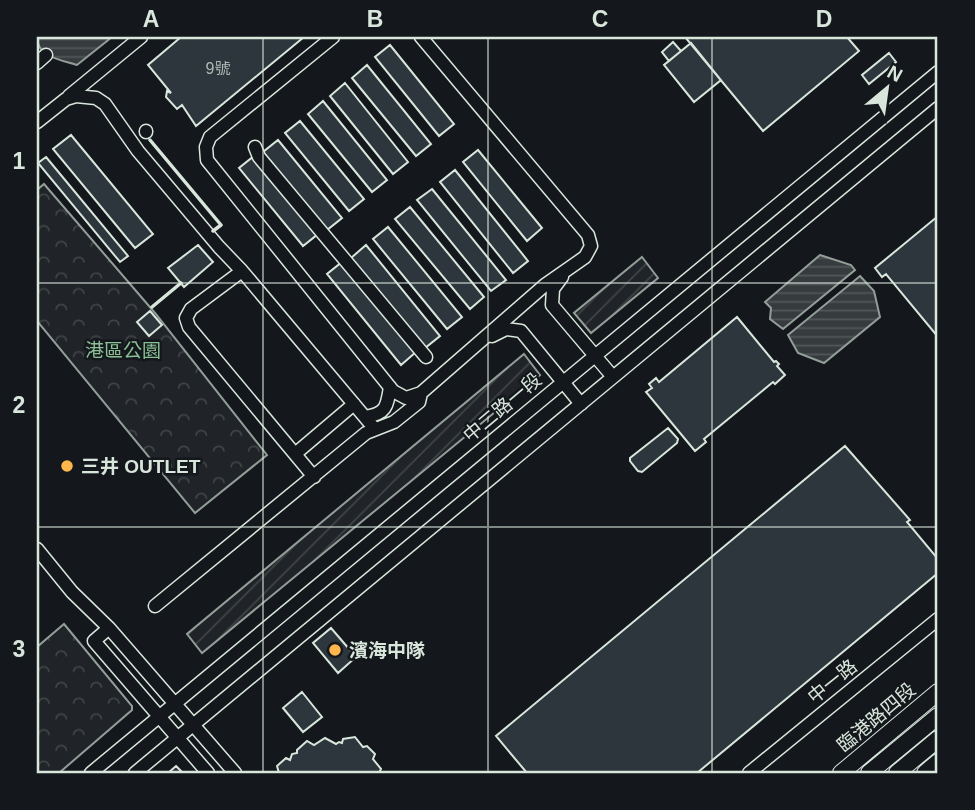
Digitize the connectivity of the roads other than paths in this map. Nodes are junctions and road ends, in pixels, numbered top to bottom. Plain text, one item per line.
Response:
1 (141, 37) edge
2 (333, 37) edge
3 (421, 37) edge
4 (938, 72) edge
5 (66, 99) junction
6 (938, 108) edge
7 (37, 122) edge
8 (255, 147) dead end
9 (242, 271) junction
10 (568, 271) junction
11 (477, 343) junction
12 (595, 355) junction
13 (426, 356) dead end
14 (613, 377) junction
15 (563, 382) junction
16 (390, 387) junction
17 (421, 393) junction
18 (354, 404) junction
19 (581, 404) junction
20 (365, 417) junction
21 (374, 428) junction
22 (295, 454) junction
23 (314, 477) junction
24 (37, 549) edge
25 (155, 606) dead end
26 (938, 619) edge
27 (109, 628) junction
28 (938, 692) edge
29 (175, 704) junction
30 (161, 716) junction
31 (938, 716) edge
32 (193, 726) junction
33 (179, 737) junction
34 (938, 739) edge
35 (938, 762) edge
36 (91, 773) edge
37 (135, 773) edge
38 (208, 773) edge
39 (235, 773) edge
40 (749, 773) edge
41 (841, 773) edge
42 (869, 773) edge
43 (897, 773) edge
44 (925, 773) edge

1 - 5 street
2 - 16 street
3 - 10 street
4 - 12 street, 中二路一段
5 - 7 street
5 - 9 street
6 - 14 street
8 - 13 street
9 - 18 street
9 - 22 street
10 - 11 street
10 - 12 street
11 - 15 street
11 - 17 street
12 - 14 street
12 - 15 street, 中二路一段
14 - 19 street
15 - 19 street
15 - 29 street, 中二路一段
16 - 17 street
16 - 20 street
17 - 21 street
18 - 20 street
18 - 22 street
19 - 32 street
20 - 21 street
21 - 23 street
22 - 23 street
23 - 25 street
24 - 27 street
26 - 40 street, 中一路
27 - 29 street
27 - 30 street
28 - 41 main road, 臨港路四段
29 - 30 street, 中二路一段
29 - 32 street
30 - 33 street
30 - 36 street, 中二路一段
31 - 42 main road, 臨港路四段
32 - 33 street
32 - 39 street
33 - 37 street
33 - 38 street
34 - 43 main road
35 - 44 main road

